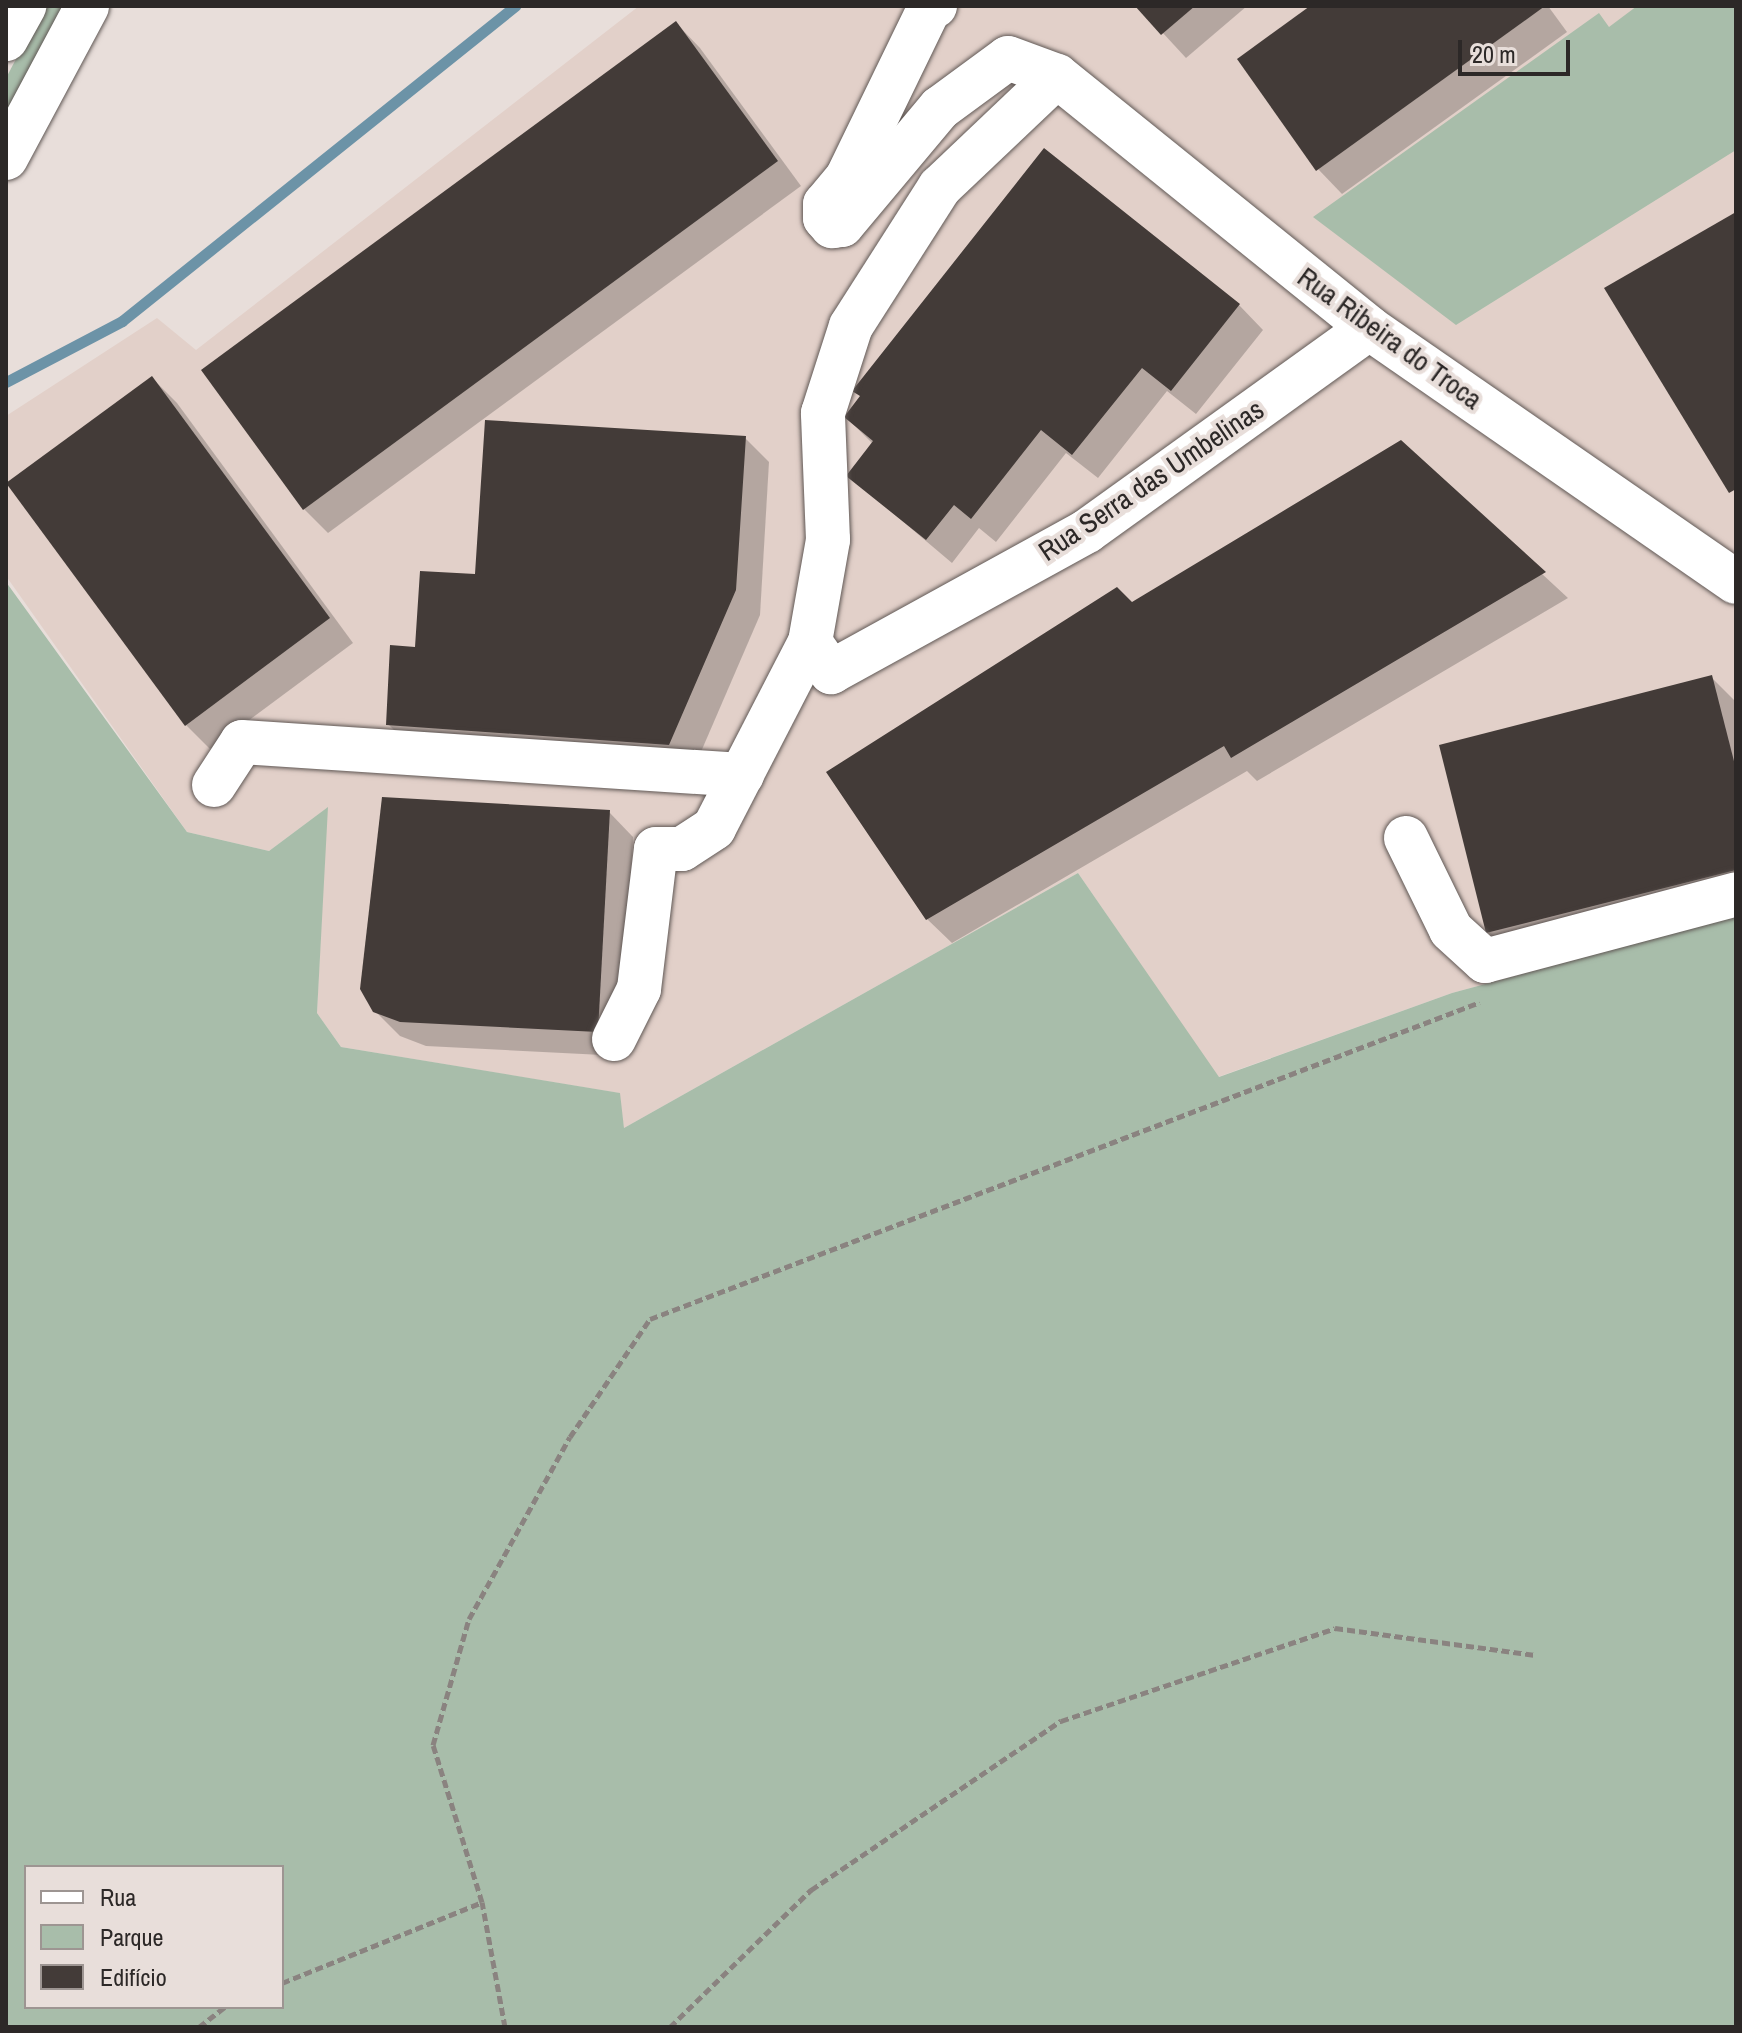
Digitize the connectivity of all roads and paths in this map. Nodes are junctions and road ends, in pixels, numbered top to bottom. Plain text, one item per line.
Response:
1 (24, 6) edge
2 (87, 6) edge
3 (935, 6) edge
4 (6, 39) edge
5 (1057, 76) junction
6 (6, 158) edge
7 (1369, 328) junction
8 (1736, 582) edge
9 (810, 642) junction
10 (742, 775) junction
11 (214, 785) dead end
12 (1406, 838) dead end
13 (1736, 894) edge
14 (1489, 999) dead end
15 (614, 1039) dead end
16 (1535, 1655) dead end
17 (482, 1902) junction
18 (284, 1982) edge
19 (222, 2009) edge
20 (199, 2027) edge
21 (505, 2027) edge
22 (670, 2027) edge

1 - 4 street
2 - 6 street
3 - 5 street, Rua Ribeira do Troca
5 - 7 street, Rua Ribeira do Troca
5 - 9 street
7 - 8 street, Rua Ribeira do Troca
7 - 9 street, Rua Serra das Umbelinas
9 - 10 street
10 - 11 street
10 - 15 street
12 - 13 street
14 - 17 path
16 - 22 path
17 - 18 path
17 - 21 path
19 - 20 path

